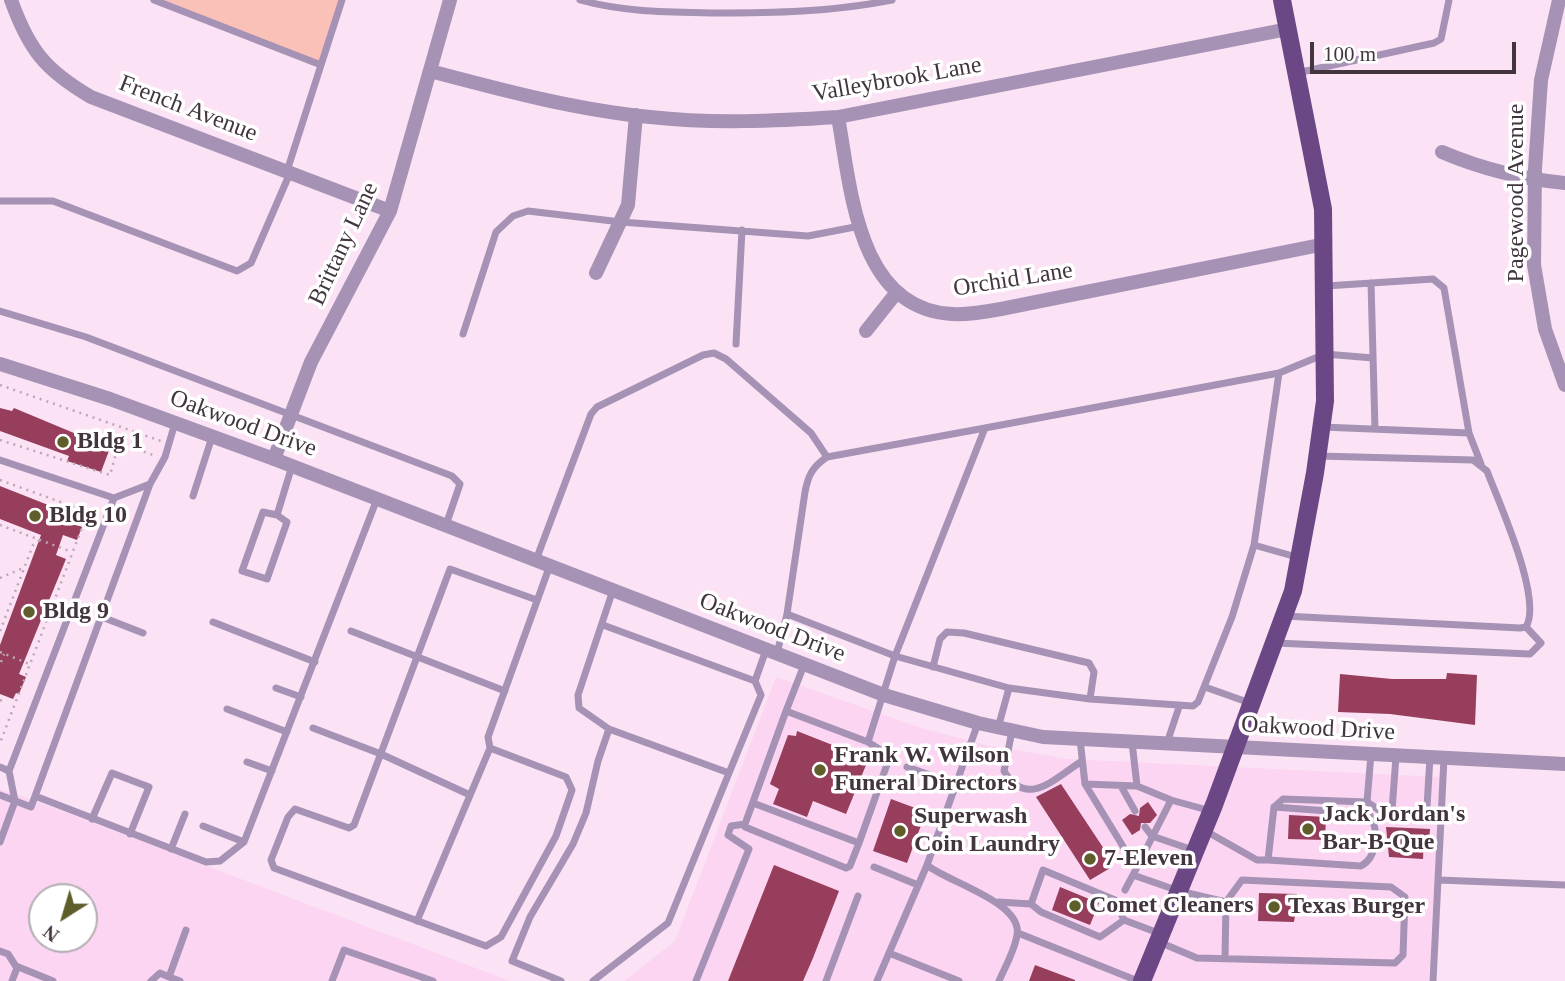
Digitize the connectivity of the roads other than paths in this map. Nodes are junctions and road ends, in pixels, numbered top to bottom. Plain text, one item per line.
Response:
1 (11, 0) edge
2 (154, 0) edge
3 (342, 0) edge
4 (450, 0) edge
5 (580, 0) edge
6 (892, 0) edge
7 (1282, 0) edge
8 (1449, 0) edge
9 (1559, 0) edge
10 (1288, 29) junction
11 (321, 65) junction
12 (430, 71) junction
13 (1296, 73) junction
14 (636, 115) junction
15 (838, 117) junction
16 (1442, 152) dead end
17 (288, 172) junction
18 (1535, 180) junction
19 (1565, 183) edge
20 (0, 201) edge
21 (390, 211) junction
22 (621, 222) junction
23 (860, 226) junction
24 (742, 230) junction
25 (1325, 244) junction
26 (596, 273) dead end
27 (1371, 283) junction
28 (1325, 286) junction
29 (897, 292) junction
30 (0, 311) edge
31 (866, 331) dead end
32 (463, 334) dead end
33 (736, 344) dead end
34 (1325, 354) junction
35 (1373, 358) junction
36 (0, 364) edge
37 (1279, 373) junction
38 (1565, 385) edge
39 (292, 415) junction
40 (175, 423) junction
41 (1322, 427) junction
42 (985, 428) junction
43 (1375, 429) junction
44 (1469, 433) junction
45 (212, 436) junction
46 (1318, 456) junction
47 (827, 457) junction
48 (274, 459) junction
49 (0, 460) edge
50 (1481, 464) junction
51 (292, 466) junction
52 (150, 484) junction
53 (193, 496) dead end
54 (114, 498) junction
55 (377, 499) junction
56 (277, 516) junction
57 (446, 525) junction
58 (1254, 545) junction
59 (1301, 558) junction
60 (543, 563) junction
61 (613, 590) junction
62 (537, 600) junction
63 (787, 614) junction
64 (1284, 616) junction
65 (102, 617) junction
66 (213, 622) dead end
67 (603, 625) junction
68 (1526, 627) junction
69 (351, 631) dead end
70 (143, 633) dead end
71 (1274, 643) junction
72 (771, 652) junction
73 (895, 656) junction
74 (417, 657) junction
75 (315, 662) junction
76 (804, 665) junction
77 (933, 667) junction
78 (755, 681) junction
79 (1205, 687) junction
80 (276, 688) dead end
81 (1009, 688) junction
82 (505, 691) junction
83 (884, 695) junction
84 (301, 697) junction
85 (1090, 699) junction
86 (1251, 703) junction
87 (1179, 707) junction
88 (227, 709) dead end
89 (786, 711) junction
90 (978, 723) junction
91 (313, 728) dead end
92 (609, 729) junction
93 (1005, 729) junction
94 (287, 732) junction
95 (1080, 739) junction
96 (868, 742) junction
97 (1132, 742) junction
98 (1167, 744) junction
99 (1234, 747) junction
100 (490, 748) junction
101 (381, 754) junction
102 (1371, 754) junction
103 (1396, 755) junction
104 (1437, 757) junction
105 (1082, 761) junction
106 (247, 762) dead end
107 (1565, 764) edge
108 (0, 767) edge
109 (907, 767) dead end
110 (9, 771) junction
111 (272, 771) junction
112 (729, 773) junction
113 (956, 784) junction
114 (1085, 785) junction
115 (1121, 786) junction
116 (1137, 786) junction
117 (0, 795) edge
118 (470, 795) junction
119 (35, 796) junction
120 (1171, 800) junction
121 (15, 801) junction
122 (1367, 802) junction
123 (753, 803) junction
124 (1274, 807) junction
125 (1135, 811) dead end
126 (1211, 811) junction
127 (1392, 811) junction
128 (185, 814) dead end
129 (92, 819) junction
130 (745, 824) junction
131 (203, 826) dead end
132 (1145, 827) dead end
133 (1204, 829) junction
134 (130, 834) junction
135 (1152, 836) junction
136 (0, 842) edge
137 (244, 842) junction
138 (859, 843) junction
139 (171, 849) junction
140 (1195, 851) junction
141 (1139, 859) junction
142 (1268, 860) junction
143 (927, 865) junction
144 (874, 867) dead end
145 (1133, 875) junction
146 (1439, 880) junction
147 (918, 885) junction
148 (1565, 885) edge
149 (1125, 890) dead end
150 (1179, 891) junction
151 (858, 896) dead end
152 (999, 902) junction
153 (1226, 902) junction
154 (1031, 904) junction
155 (416, 920) junction
156 (1124, 920) junction
157 (186, 930) dead end
158 (1018, 933) junction
159 (1160, 938) junction
160 (0, 951) edge
161 (889, 953) junction
162 (1225, 958) junction
163 (16, 966) junction
164 (169, 977) junction
165 (12, 981) edge
166 (53, 981) edge
167 (151, 981) edge
168 (180, 981) edge
169 (332, 981) edge
170 (433, 981) edge
171 (561, 981) edge
172 (593, 981) edge
173 (696, 981) edge
174 (826, 981) edge
175 (877, 981) edge
176 (959, 981) edge
177 (999, 981) edge
178 (1140, 981) edge
179 (1433, 981) edge

1 - 17 street, French Avenue
2 - 11 lane
3 - 11 lane
4 - 12 street, Brittany Lane
5 - 6 lane
7 - 10 main road
8 - 13 lane
9 - 18 street, Pagewood Avenue
10 - 13 main road
10 - 15 street, Valleybrook Lane
11 - 17 lane
12 - 14 street, Valleybrook Lane
12 - 21 street, Brittany Lane
13 - 25 main road
14 - 15 street, Valleybrook Lane
14 - 22 street
15 - 23 street, Orchid Lane
16 - 18 street
17 - 20 lane
17 - 21 street, French Avenue
18 - 19 street
18 - 38 street, Pagewood Avenue
21 - 39 street, Brittany Lane
22 - 24 lane
22 - 26 street
22 - 32 lane
23 - 24 lane
23 - 29 street, Orchid Lane
24 - 33 lane
25 - 28 main road
25 - 29 street, Orchid Lane
27 - 28 lane
27 - 35 lane
27 - 44 lane
28 - 34 main road
29 - 31 street
30 - 39 lane
34 - 35 lane
34 - 37 lane
34 - 41 main road
35 - 43 lane
36 - 40 street, Oakwood Drive
37 - 42 lane
37 - 58 lane
39 - 48 street, Brittany Lane
39 - 57 lane
40 - 45 street, Oakwood Drive
40 - 52 lane
41 - 43 lane
41 - 46 main road
42 - 47 lane
42 - 73 lane
43 - 44 lane
44 - 50 lane
45 - 48 street, Oakwood Drive
45 - 53 lane
46 - 50 lane
46 - 59 main road
47 - 60 lane
47 - 63 lane
48 - 51 street, Oakwood Drive
49 - 54 lane
50 - 68 lane
51 - 55 street, Oakwood Drive
51 - 56 lane
52 - 54 lane
52 - 65 lane
54 - 110 lane
55 - 57 street, Oakwood Drive
55 - 75 lane
56 - 56 lane
57 - 60 street, Oakwood Drive
58 - 59 lane
58 - 79 lane
59 - 64 main road
60 - 61 street, Oakwood Drive
60 - 62 lane
61 - 67 lane
61 - 72 street, Oakwood Drive
62 - 74 lane
62 - 82 lane
63 - 72 lane
63 - 73 lane
64 - 68 lane
64 - 71 main road
65 - 70 lane
65 - 119 lane
66 - 75 lane
67 - 78 lane
67 - 92 lane
68 - 71 lane
69 - 74 lane
71 - 86 main road
72 - 76 street, Oakwood Drive
72 - 78 lane
73 - 77 lane
73 - 83 lane
74 - 82 lane
74 - 101 lane
75 - 84 lane
76 - 83 street, Oakwood Drive
76 - 89 lane
77 - 81 lane
77 - 85 lane
78 - 112 lane
79 - 86 lane
79 - 87 lane
80 - 84 lane
81 - 85 lane
81 - 93 lane
82 - 100 lane
83 - 90 street, Oakwood Drive
83 - 96 lane
84 - 94 lane
85 - 87 lane
86 - 99 main road
87 - 98 lane
88 - 94 lane
89 - 96 lane
89 - 123 lane
90 - 93 street, Oakwood Drive
90 - 113 lane
91 - 101 lane
92 - 112 lane
92 - 171 lane
93 - 95 street, Oakwood Drive
93 - 105 lane
94 - 111 lane
95 - 97 street, Oakwood Drive
95 - 105 lane
96 - 138 lane
97 - 98 street, Oakwood Drive
97 - 116 lane
98 - 99 street, Oakwood Drive
99 - 102 street, Oakwood Drive
99 - 126 main road
100 - 118 lane
100 - 155 lane
101 - 118 lane
101 - 155 lane
102 - 103 street, Oakwood Drive
102 - 122 lane
103 - 104 street, Oakwood Drive
103 - 127 lane
104 - 107 street, Oakwood Drive
104 - 127 lane
104 - 146 lane
105 - 114 lane
106 - 111 lane
108 - 110 lane
109 - 113 lane
110 - 121 lane
111 - 137 lane
112 - 172 lane
113 - 143 lane
114 - 115 lane
114 - 141 lane
115 - 116 lane
115 - 125 lane
116 - 120 lane
117 - 121 lane
118 - 155 lane
119 - 121 lane
119 - 129 lane
120 - 126 lane
120 - 135 lane
121 - 136 lane
122 - 124 lane
122 - 127 lane
123 - 130 lane
123 - 138 lane
124 - 142 lane
124 - 142 lane
126 - 133 main road
128 - 139 lane
129 - 134 lane
129 - 134 lane
130 - 138 lane
130 - 173 lane
131 - 137 lane
132 - 135 lane
133 - 140 main road
133 - 142 lane
134 - 139 lane
135 - 140 lane
135 - 141 lane
137 - 139 lane
140 - 150 main road
141 - 145 lane
143 - 147 lane
143 - 152 lane
144 - 147 lane
145 - 149 lane
145 - 150 lane
146 - 148 lane
146 - 179 lane
147 - 161 lane
150 - 153 lane
150 - 159 main road
151 - 174 lane
152 - 154 lane
152 - 158 lane
153 - 162 lane
153 - 162 lane
154 - 156 lane
154 - 156 lane
156 - 159 lane
157 - 164 lane
158 - 177 lane
158 - 178 lane
159 - 162 lane
159 - 178 main road
160 - 163 lane
161 - 175 lane
161 - 176 lane
163 - 165 lane
163 - 166 lane
164 - 167 lane
164 - 168 lane
169 - 170 lane

